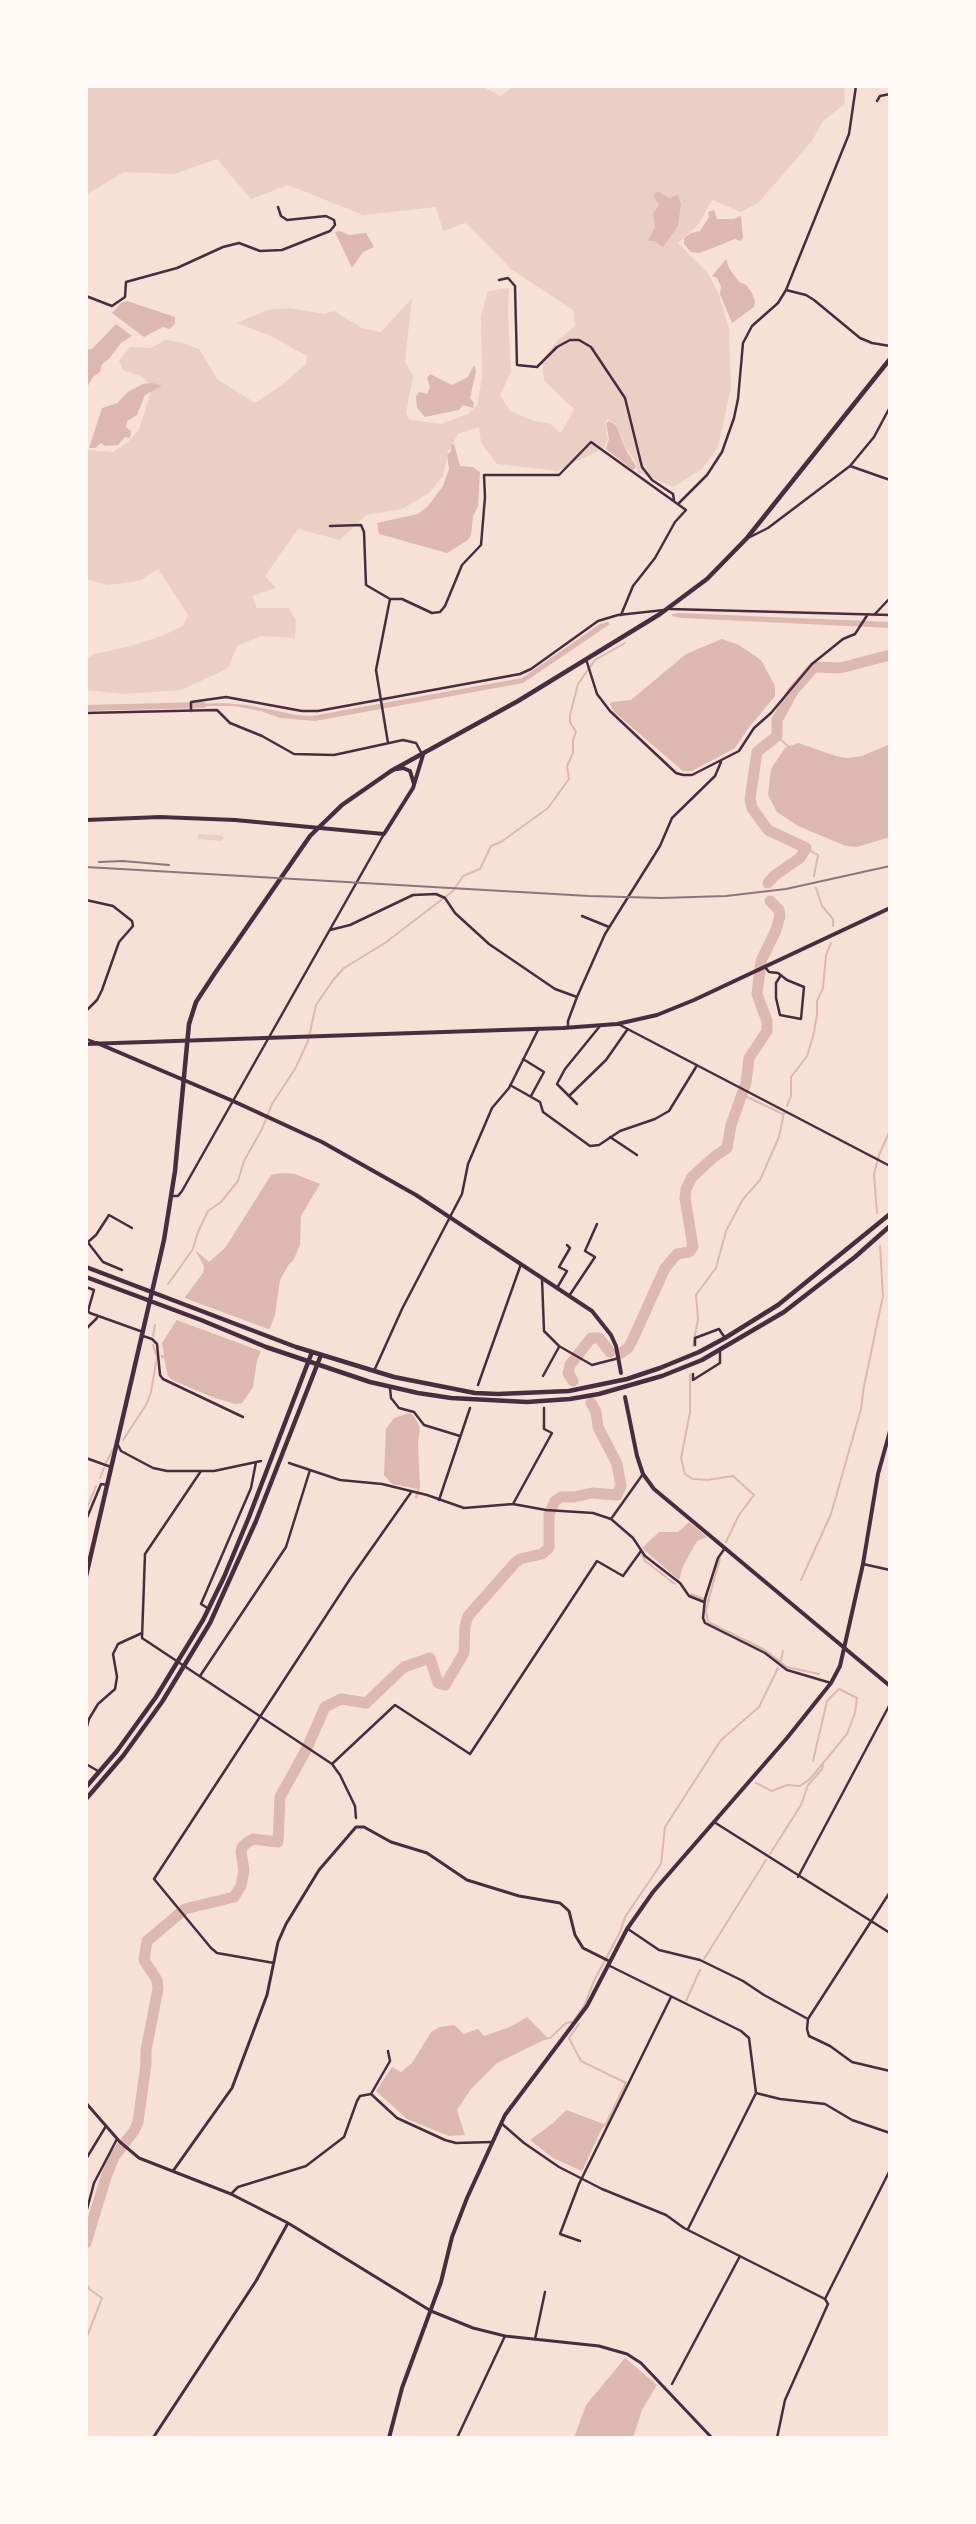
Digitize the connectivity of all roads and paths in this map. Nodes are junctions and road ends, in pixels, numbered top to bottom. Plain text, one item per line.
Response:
1 (856, 86) edge
2 (890, 94) edge
3 (876, 101) dead end
4 (278, 207) dead end
5 (499, 280) dead end
6 (786, 290) junction
7 (86, 296) edge
8 (890, 346) edge
9 (890, 359) edge
10 (890, 406) edge
11 (850, 466) junction
12 (890, 480) edge
13 (674, 500) junction
14 (678, 504) junction
15 (330, 526) dead end
16 (747, 538) junction
17 (890, 598) edge
18 (390, 599) junction
19 (666, 609) junction
20 (868, 614) junction
21 (621, 615) junction
22 (874, 615) junction
23 (890, 615) edge
24 (586, 659) junction
25 (381, 700) junction
26 (191, 707) junction
27 (86, 713) edge
28 (388, 744) junction
29 (423, 755) junction
30 (722, 761) junction
31 (395, 769) junction
32 (414, 784) junction
33 (86, 820) edge
34 (384, 834) junction
35 (86, 900) edge
36 (890, 908) edge
37 (582, 916) dead end
38 (609, 927) junction
39 (329, 930) junction
40 (764, 968) junction
41 (781, 975) junction
42 (577, 997) junction
43 (86, 1011) edge
44 (617, 1024) junction
45 (601, 1025) junction
46 (568, 1027) junction
47 (539, 1028) junction
48 (627, 1030) junction
49 (268, 1037) junction
50 (86, 1039) edge
51 (187, 1039) junction
52 (97, 1043) junction
53 (86, 1044) edge
54 (523, 1059) junction
55 (696, 1067) junction
56 (184, 1080) junction
57 (510, 1085) junction
58 (531, 1096) junction
59 (569, 1096) junction
60 (233, 1101) junction
61 (577, 1104) dead end
62 (610, 1137) junction
63 (637, 1154) dead end
64 (890, 1166) edge
65 (172, 1196) junction
66 (890, 1214) edge
67 (451, 1217) junction
68 (597, 1224) dead end
69 (890, 1226) edge
70 (132, 1228) dead end
71 (87, 1241) edge
72 (567, 1245) dead end
73 (521, 1264) junction
74 (86, 1267) edge
75 (122, 1270) dead end
76 (86, 1277) edge
77 (542, 1278) junction
78 (86, 1287) edge
79 (557, 1288) junction
80 (152, 1292) junction
81 (570, 1296) junction
82 (150, 1301) junction
83 (97, 1317) junction
84 (86, 1329) edge
85 (143, 1334) junction
86 (725, 1338) junction
87 (695, 1345) dead end
88 (559, 1346) junction
89 (720, 1351) junction
90 (312, 1352) junction
91 (321, 1355) junction
92 (619, 1358) junction
93 (309, 1362) junction
94 (318, 1365) junction
95 (374, 1372) junction
96 (622, 1374) dead end
97 (693, 1374) dead end
98 (543, 1376) dead end
99 (478, 1385) dead end
100 (390, 1388) junction
101 (625, 1398) dead end
102 (470, 1408) dead end
103 (544, 1408) dead end
104 (243, 1417) dead end
105 (890, 1431) edge
106 (460, 1436) junction
107 (118, 1445) junction
108 (86, 1458) edge
109 (261, 1461) dead end
110 (256, 1462) junction
111 (289, 1463) dead end
112 (112, 1468) junction
113 (310, 1470) junction
114 (202, 1472) junction
115 (643, 1474) junction
116 (108, 1486) junction
117 (416, 1492) junction
118 (438, 1500) junction
119 (513, 1504) junction
120 (611, 1519) junction
121 (86, 1520) edge
122 (725, 1548) junction
123 (641, 1551) junction
124 (863, 1564) junction
125 (890, 1570) edge
126 (86, 1576) edge
127 (704, 1600) junction
128 (208, 1609) junction
129 (142, 1633) junction
130 (846, 1649) junction
131 (178, 1662) junction
132 (185, 1666) junction
133 (200, 1676) junction
134 (831, 1683) junction
135 (890, 1686) edge
136 (890, 1704) edge
137 (261, 1718) junction
138 (86, 1730) edge
139 (86, 1764) edge
140 (332, 1764) junction
141 (99, 1772) junction
142 (86, 1787) edge
143 (86, 1799) edge
144 (356, 1818) dead end
145 (713, 1822) junction
146 (798, 1876) junction
147 (890, 1892) edge
148 (870, 1922) junction
149 (627, 1929) junction
150 (890, 1933) edge
151 (606, 1961) junction
152 (274, 1963) junction
153 (671, 1997) junction
154 (808, 2019) junction
155 (388, 2051) dead end
156 (890, 2071) edge
157 (756, 2092) junction
158 (371, 2094) junction
159 (87, 2104) edge
160 (501, 2123) junction
161 (106, 2125) junction
162 (890, 2132) edge
163 (119, 2140) junction
164 (492, 2142) junction
165 (86, 2159) edge
166 (890, 2170) edge
167 (173, 2172) junction
168 (583, 2178) junction
169 (231, 2194) junction
170 (86, 2213) edge
171 (288, 2223) junction
172 (688, 2229) junction
173 (580, 2242) dead end
174 (740, 2256) junction
175 (544, 2292) dead end
176 (825, 2299) junction
177 (431, 2311) junction
178 (505, 2336) junction
179 (535, 2340) junction
180 (672, 2384) dead end
181 (153, 2438) edge
182 (389, 2438) edge
183 (457, 2438) edge
184 (712, 2438) edge
185 (777, 2438) edge

1 - 6 street
2 - 3 street
4 - 7 street
5 - 13 street
6 - 8 street
6 - 14 street
9 - 16 highway
10 - 11 street
11 - 12 street
11 - 16 street
13 - 14 street
13 - 18 street
14 - 21 street
15 - 18 street
16 - 19 highway
17 - 22 street
18 - 25 street
19 - 20 street
19 - 21 street
19 - 24 highway
20 - 22 street
20 - 30 street
21 - 25 street
22 - 23 street
24 - 29 highway
24 - 30 street
25 - 26 street
25 - 28 street
26 - 27 street
26 - 28 street
28 - 29 street
29 - 31 highway
29 - 32 main road
30 - 38 street
31 - 32 main road
31 - 51 highway
32 - 34 main road
33 - 34 main road
34 - 39 street
35 - 43 street
36 - 40 main road
37 - 38 street
38 - 42 street
39 - 42 street
39 - 49 street
40 - 41 street
40 - 44 main road
41 - 41 street
42 - 46 street
44 - 45 main road
44 - 48 street
45 - 46 main road
45 - 59 street
46 - 47 main road
47 - 49 main road
47 - 54 street
48 - 55 street
48 - 59 street
49 - 51 main road
49 - 60 street
50 - 52 street
51 - 52 main road
51 - 56 highway
52 - 53 main road
52 - 56 main road
54 - 57 street
54 - 58 street
55 - 62 street
55 - 64 street
56 - 60 main road
56 - 65 highway
57 - 58 street
57 - 67 street
58 - 62 street
59 - 61 street
60 - 65 street
60 - 67 main road
62 - 63 street
65 - 80 highway
66 - 86 highway
67 - 73 main road
67 - 95 street
68 - 81 street
69 - 89 highway
70 - 71 street
71 - 75 street
72 - 79 street
73 - 77 main road
73 - 99 street
74 - 80 highway
76 - 82 highway
77 - 79 main road
77 - 88 street
78 - 83 street
79 - 81 main road
80 - 82 highway
80 - 90 highway
81 - 92 main road
82 - 85 highway
82 - 93 highway
83 - 84 street
83 - 85 street
85 - 104 street
85 - 107 highway
86 - 87 street
86 - 95 highway
88 - 92 street
88 - 98 street
89 - 97 street
89 - 100 highway
90 - 91 highway
90 - 93 highway
91 - 94 highway
91 - 95 highway
92 - 96 main road
93 - 94 highway
93 - 128 highway
94 - 100 highway
94 - 132 highway
100 - 106 street
101 - 115 main road
102 - 106 street
103 - 119 street
105 - 124 main road
106 - 118 street
107 - 112 highway
107 - 114 street
108 - 112 street
109 - 110 street
110 - 114 street
110 - 128 street
111 - 113 street
112 - 116 highway
113 - 117 street
113 - 133 street
114 - 129 street
115 - 120 street
115 - 122 main road
116 - 121 street
116 - 126 highway
117 - 118 street
117 - 137 street
118 - 119 street
119 - 120 street
120 - 123 street
122 - 127 street
122 - 130 main road
123 - 127 street
123 - 140 street
124 - 125 street
124 - 130 main road
127 - 134 street
128 - 131 highway
129 - 131 street
129 - 138 street
130 - 134 main road
130 - 135 main road
131 - 132 street
131 - 141 highway
132 - 133 street
132 - 143 highway
133 - 137 street
134 - 145 main road
136 - 146 street
137 - 140 street
137 - 152 street
139 - 141 street
140 - 144 street
141 - 142 highway
145 - 146 street
145 - 149 main road
146 - 148 street
147 - 148 street
148 - 150 street
148 - 154 street
149 - 151 main road
149 - 154 street
151 - 152 street
151 - 153 street
151 - 160 main road
152 - 167 street
153 - 157 street
153 - 168 street
154 - 156 street
155 - 158 street
157 - 162 street
157 - 172 street
158 - 164 street
158 - 169 street
159 - 161 street
160 - 164 main road
160 - 168 street
161 - 163 street
161 - 165 street
163 - 167 street
163 - 170 street
164 - 177 main road
166 - 176 street
167 - 169 street
168 - 172 street
168 - 173 street
169 - 171 street
171 - 177 street
171 - 181 street
172 - 174 street
174 - 176 street
174 - 180 street
175 - 179 street
176 - 185 street
177 - 178 street
177 - 182 main road
178 - 179 street
178 - 183 street
179 - 184 street

